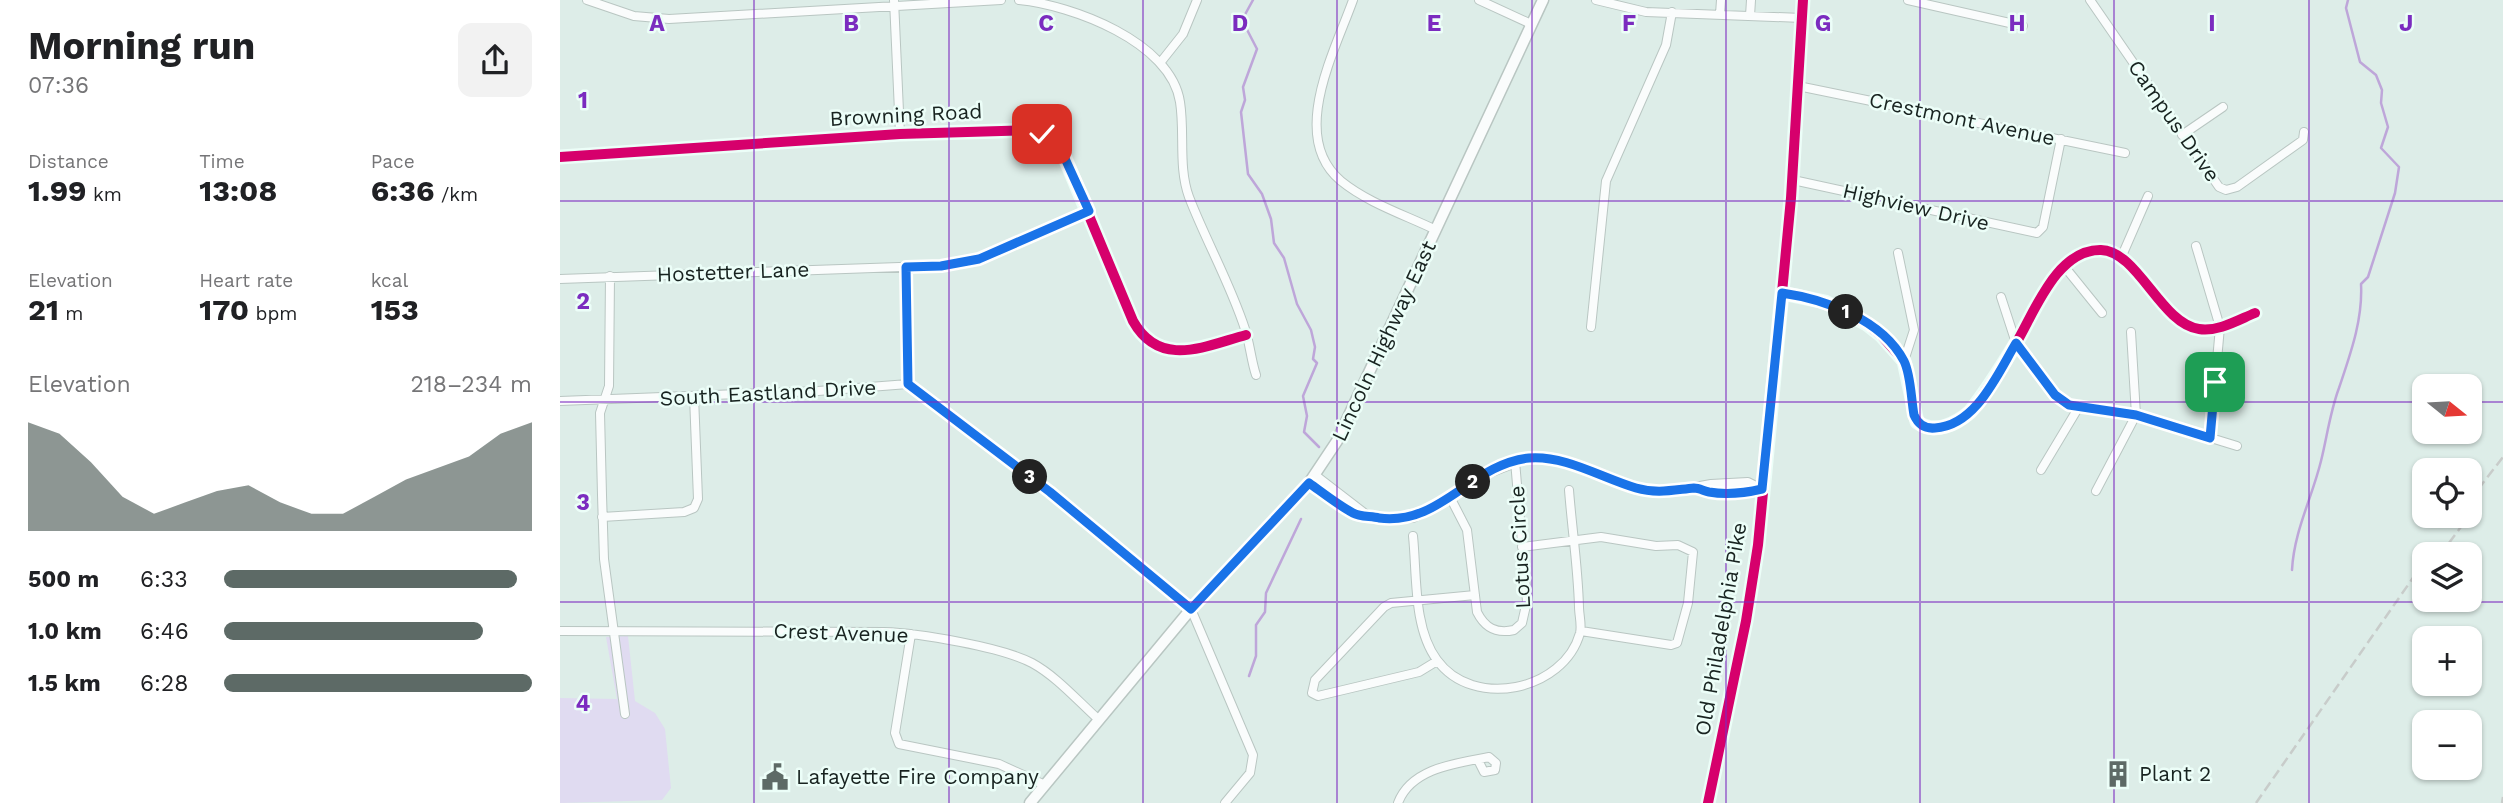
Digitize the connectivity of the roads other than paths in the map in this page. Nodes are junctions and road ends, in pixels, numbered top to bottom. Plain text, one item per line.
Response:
1 (587, 0) edge
2 (1001, 0) edge
3 (1019, 0) edge
4 (1197, 0) edge
5 (1353, 0) edge
6 (1479, 0) edge
7 (1543, 0) edge
8 (1596, 0) edge
9 (1721, 0) edge
10 (1751, 0) edge
11 (1803, 0) edge
12 (1908, 0) edge
13 (2090, 0) edge
14 (895, 3) edge
15 (1672, 12) junction
16 (1720, 14) junction
17 (1750, 16) junction
18 (1802, 19) junction
19 (1531, 24) junction
20 (2023, 26) dead end
21 (1160, 63) junction
22 (1798, 86) junction
23 (2223, 107) dead end
24 (2304, 132) dead end
25 (900, 134) junction
26 (2182, 135) junction
27 (2061, 139) junction
28 (2125, 153) dead end
29 (560, 157) edge
30 (1793, 180) junction
31 (2148, 196) dead end
32 (1089, 211) junction
33 (1436, 230) junction
34 (2196, 246) dead end
35 (1898, 253) dead end
36 (2120, 258) junction
37 (2064, 266) junction
38 (906, 267) junction
39 (610, 276) junction
40 (560, 279) edge
41 (1782, 293) junction
42 (2001, 297) dead end
43 (2102, 313) dead end
44 (2255, 313) dead end
45 (1591, 327) dead end
46 (2220, 327) junction
47 (2131, 332) dead end
48 (1246, 335) junction
49 (2016, 343) junction
50 (1904, 361) junction
51 (1256, 375) dead end
52 (908, 384) junction
53 (694, 397) junction
54 (604, 400) junction
55 (560, 401) edge
56 (2080, 405) junction
57 (2136, 415) junction
58 (2210, 438) junction
59 (2237, 446) dead end
60 (1514, 461) junction
61 (2041, 470) dead end
62 (1312, 479) junction
63 (1762, 489) junction
64 (1569, 490) dead end
65 (2096, 491) dead end
66 (1450, 497) junction
67 (603, 517) junction
68 (1413, 536) dead end
69 (1573, 541) junction
70 (1522, 547) junction
71 (1475, 595) junction
72 (1420, 601) junction
73 (1191, 609) junction
74 (560, 631) edge
75 (612, 631) junction
76 (1581, 631) junction
77 (911, 634) junction
78 (1437, 661) junction
79 (625, 714) dead end
80 (1098, 719) junction
81 (1478, 760) dead end
82 (1045, 785) junction
83 (1030, 803) edge
84 (1225, 803) edge
85 (1398, 803) edge
86 (1708, 803) edge

1 - 14 street
2 - 14 street
3 - 21 street
4 - 21 street
5 - 33 street
6 - 19 street
7 - 19 main road, Lincoln Highway East
8 - 15 street
9 - 16 street
10 - 17 street
11 - 18 main road, Old Philadelphia Pike
12 - 20 street
13 - 26 street, Campus Drive
14 - 25 street
15 - 16 street
15 - 45 street
16 - 17 street
17 - 18 street
18 - 22 main road, Old Philadelphia Pike
19 - 33 main road, Lincoln Highway East
21 - 48 street
22 - 27 street, Crestmont Avenue
22 - 30 main road, Old Philadelphia Pike
23 - 26 street
24 - 26 street, Campus Drive
25 - 29 street, Browning Road
25 - 32 street, Browning Road
27 - 28 street, Crestmont Avenue
27 - 30 street, Highview Drive
30 - 41 main road, Old Philadelphia Pike
31 - 36 street
32 - 38 street, Hostetter Lane
32 - 48 street, Browning Road
33 - 62 main road, Lincoln Highway East
34 - 46 street
35 - 50 street
36 - 37 street
36 - 46 street
37 - 43 street
37 - 49 street
38 - 39 street, Hostetter Lane
38 - 52 street
39 - 40 street, Hostetter Lane
39 - 54 street
41 - 50 street
41 - 63 main road, Old Philadelphia Pike
42 - 49 street
44 - 46 street
46 - 58 street
47 - 57 street
48 - 51 street
49 - 50 street
49 - 56 street
52 - 53 street, South Eastland Drive
52 - 73 street
53 - 54 street, South Eastland Drive
53 - 67 street
54 - 55 street, South Eastland Drive
54 - 67 street
56 - 57 street
56 - 61 street
57 - 58 street
57 - 65 street
58 - 59 street
60 - 63 street
60 - 66 street
60 - 70 street, Lotus Circle
62 - 66 street
62 - 73 main road, Lincoln Highway East
63 - 86 main road, Old Philadelphia Pike
64 - 69 street
66 - 71 street, Lotus Circle
67 - 75 street
68 - 72 street
69 - 70 street
69 - 76 street
69 - 76 street
70 - 71 street, Lotus Circle
71 - 72 street
72 - 78 street
72 - 78 street
73 - 80 main road, Lincoln Highway East
73 - 84 street
74 - 75 street, Crest Avenue
75 - 77 street, Crest Avenue
75 - 79 street
76 - 78 street
77 - 80 street, Crest Avenue
77 - 82 street
80 - 82 main road, Lincoln Highway East
81 - 85 street
82 - 83 main road, Lincoln Highway East

